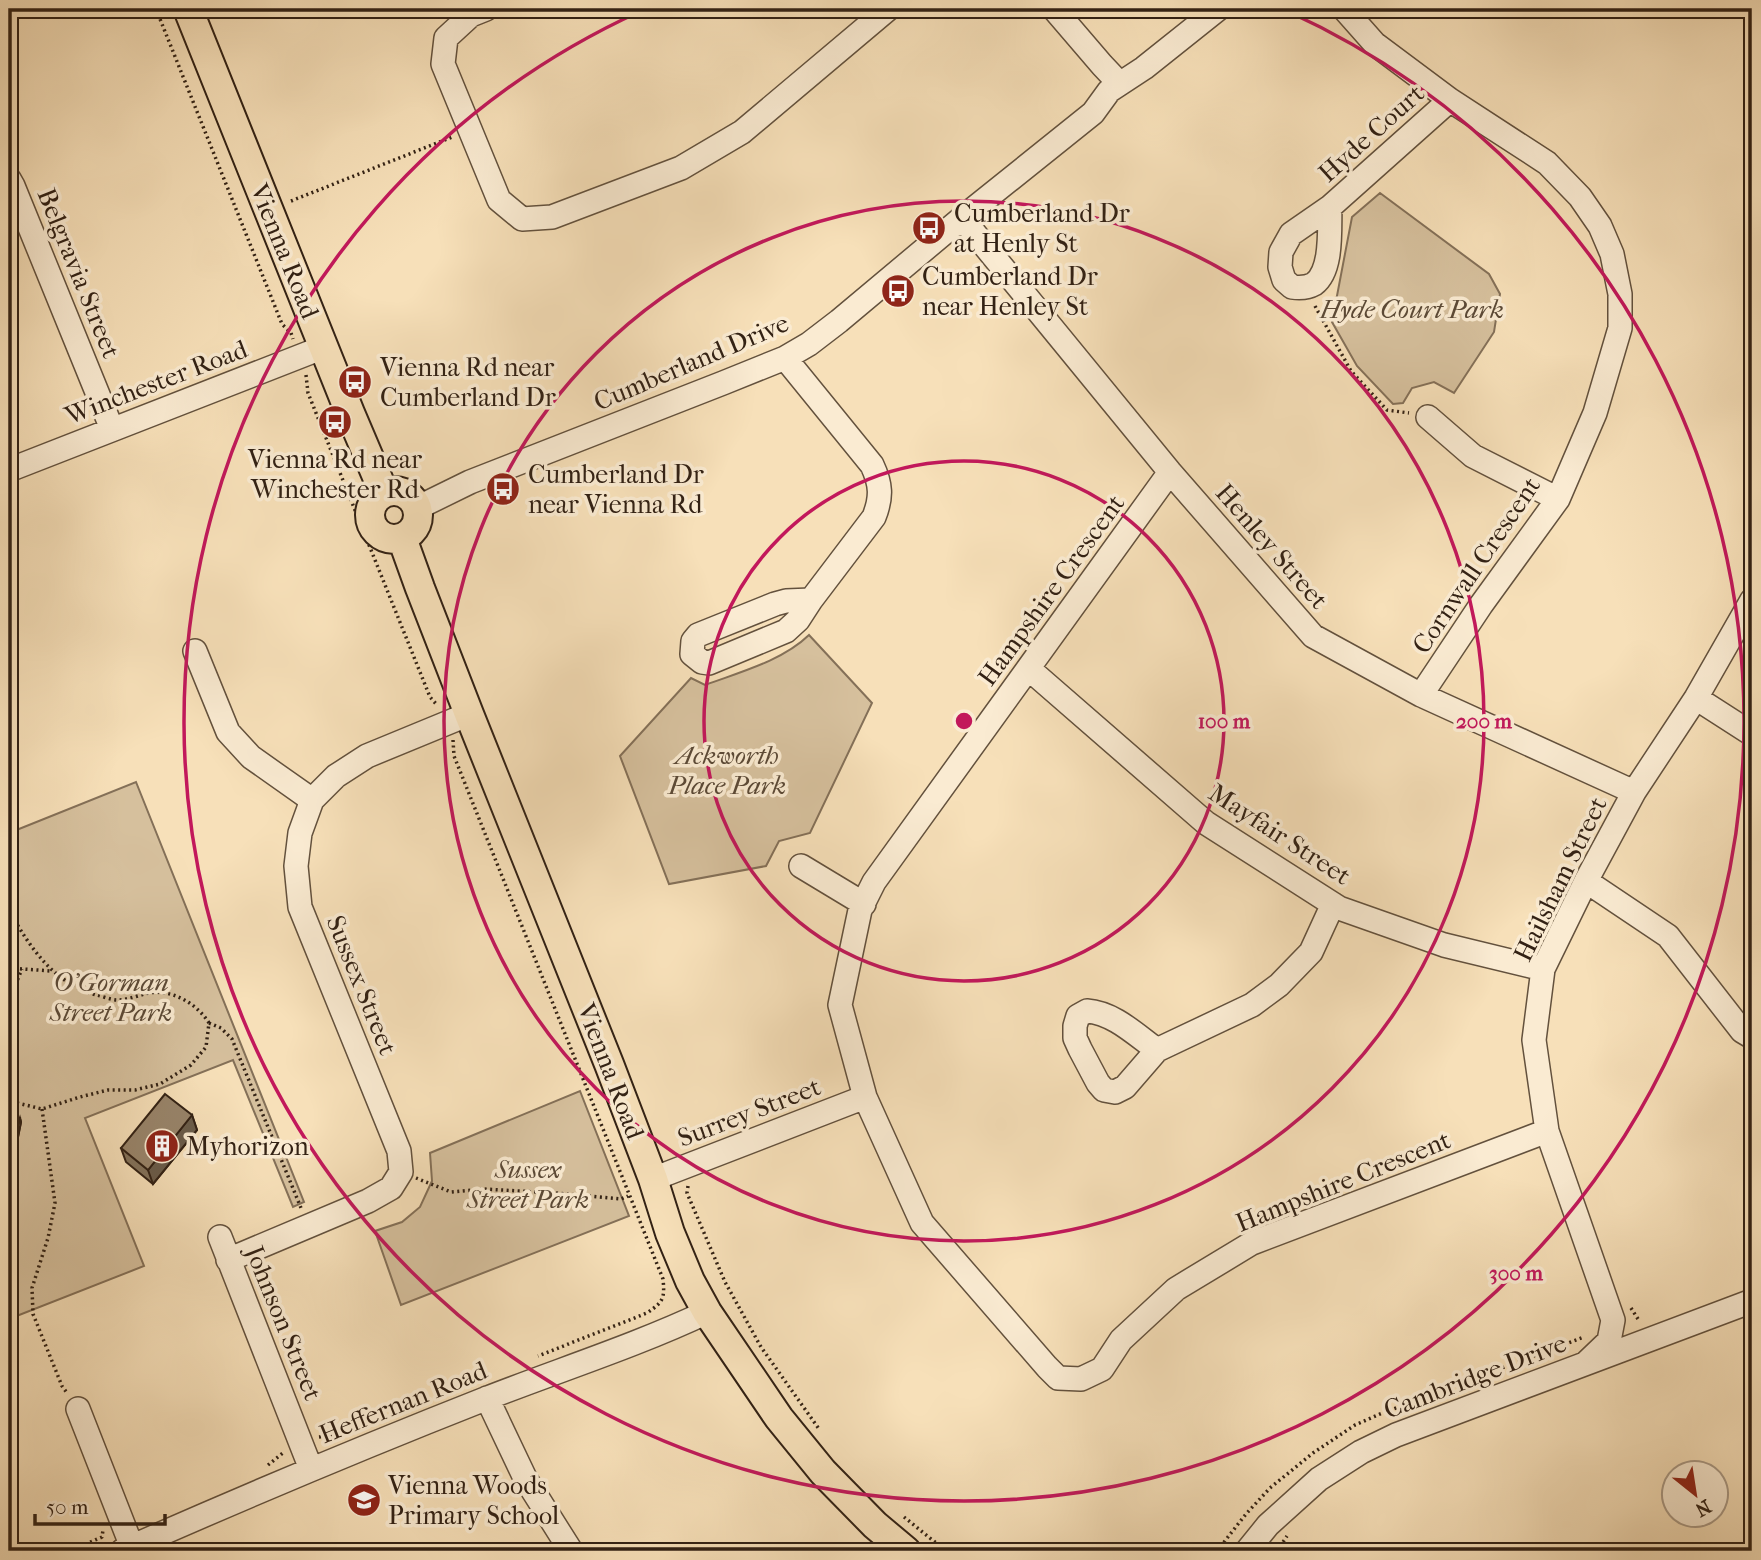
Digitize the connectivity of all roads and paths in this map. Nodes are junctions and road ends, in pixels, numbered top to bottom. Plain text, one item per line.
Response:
1 (156, 9) edge
2 (188, 9) edge
3 (486, 9) edge
4 (888, 9) edge
5 (1054, 9) edge
6 (1218, 9) edge
7 (1344, 9) edge
8 (1119, 83) junction
9 (1450, 100) junction
10 (470, 130) junction
11 (9, 178) edge
12 (291, 201) dead end
13 (1330, 207) junction
14 (962, 218) junction
15 (1303, 288) junction
16 (293, 339) dead end
17 (324, 347) junction
18 (785, 358) junction
19 (306, 374) dead end
20 (1428, 417) joint
21 (112, 429) junction
22 (9, 470) edge
23 (1170, 472) junction
24 (384, 493) junction
25 (1558, 499) junction
26 (417, 508) junction
27 (402, 538) junction
28 (811, 600) junction
29 (1752, 600) edge
30 (195, 651) dead end
31 (1029, 669) junction
32 (1421, 695) junction
33 (1696, 698) junction
34 (442, 710) dead end
35 (470, 714) junction
36 (1752, 734) edge
37 (453, 738) dead end
38 (1634, 792) junction
39 (312, 800) junction
40 (801, 866) dead end
41 (1586, 881) junction
42 (863, 904) junction
43 (1333, 904) junction
44 (9, 911) edge
45 (9, 968) edge
46 (22, 969) junction
47 (1544, 969) junction
48 (51, 971) junction
49 (9, 1000) edge
50 (9, 1009) edge
51 (209, 1023) junction
52 (1752, 1037) edge
53 (9, 1050) edge
54 (1157, 1050) dead end
55 (865, 1097) junction
56 (9, 1101) edge
57 (43, 1109) junction
58 (1547, 1131) junction
59 (401, 1172) junction
60 (653, 1179) junction
61 (628, 1196) junction
62 (309, 1226) junction
63 (220, 1237) dead end
64 (228, 1260) junction
65 (1752, 1301) edge
66 (1631, 1308) dead end
67 (707, 1312) junction
68 (1637, 1319) dead end
69 (531, 1359) dead end
70 (1586, 1363) junction
71 (487, 1398) junction
72 (78, 1409) joint
73 (349, 1431) dead end
74 (314, 1437) dead end
75 (311, 1469) junction
76 (110, 1525) dead end
77 (1291, 1528) dead end
78 (127, 1549) edge
79 (70, 1551) edge
80 (571, 1551) edge
81 (906, 1551) edge
82 (1247, 1551) edge
83 (1277, 1551) edge

1 - 16 path
2 - 17 main road, Vienna Road
3 - 10 street
4 - 10 street
5 - 8 street
6 - 8 street, Cumberland Drive
7 - 9 street, Cornwall Crescent
8 - 14 street, Cumberland Drive
9 - 13 street, Hyde Court
9 - 25 street, Cornwall Crescent
10 - 12 path
11 - 21 street, Belgravia Street
13 - 15 street, Hyde Court
13 - 15 street, Hyde Court
14 - 18 street, Cumberland Drive
14 - 23 street, Henley Street
15 - 20 path
17 - 21 street, Winchester Road
17 - 24 main road, Vienna Road
18 - 26 street, Cumberland Drive
18 - 28 street
19 - 34 path
20 - 25 street
21 - 22 street, Winchester Road
23 - 31 street, Hampshire Crescent
23 - 32 street, Henley Street
24 - 26 main road
24 - 27 main road
25 - 32 street, Cornwall Crescent
26 - 27 main road
27 - 35 main road, Vienna Road
28 - 28 street
29 - 33 street, Hailsham Street
30 - 39 street
31 - 42 street, Hampshire Crescent
31 - 43 street, Mayfair Street
32 - 38 street, Henley Street
33 - 36 street
33 - 38 street, Hailsham Street
35 - 39 street, Sussex Street
35 - 60 main road, Vienna Road
37 - 61 path
38 - 41 street, Hailsham Street
39 - 59 street, Sussex Street
40 - 42 street
41 - 47 street, Hailsham Street
41 - 52 street
42 - 55 street, Hampshire Crescent
43 - 47 street, Mayfair Street
43 - 54 street
44 - 48 path
45 - 46 path
46 - 48 path
46 - 49 path
47 - 58 street, Hailsham Street
48 - 51 path
50 - 53 path
51 - 57 path
51 - 62 path
55 - 58 street, Hampshire Crescent
55 - 60 street, Surrey Street
56 - 57 path
57 - 72 path
58 - 70 street, Hailsham Street
59 - 61 path
59 - 62 street
60 - 67 main road, Vienna Road
61 - 69 path
62 - 64 street
63 - 64 street, Johnson Street
64 - 75 street, Johnson Street
65 - 70 street, Cambridge Drive
66 - 68 path
67 - 71 street, Heffernan Road
67 - 81 main road, Vienna Road
70 - 82 street, Cambridge Drive
71 - 75 street, Heffernan Road
71 - 80 street
72 - 78 street
73 - 74 path
75 - 78 street, Heffernan Road
76 - 79 path
77 - 83 path

